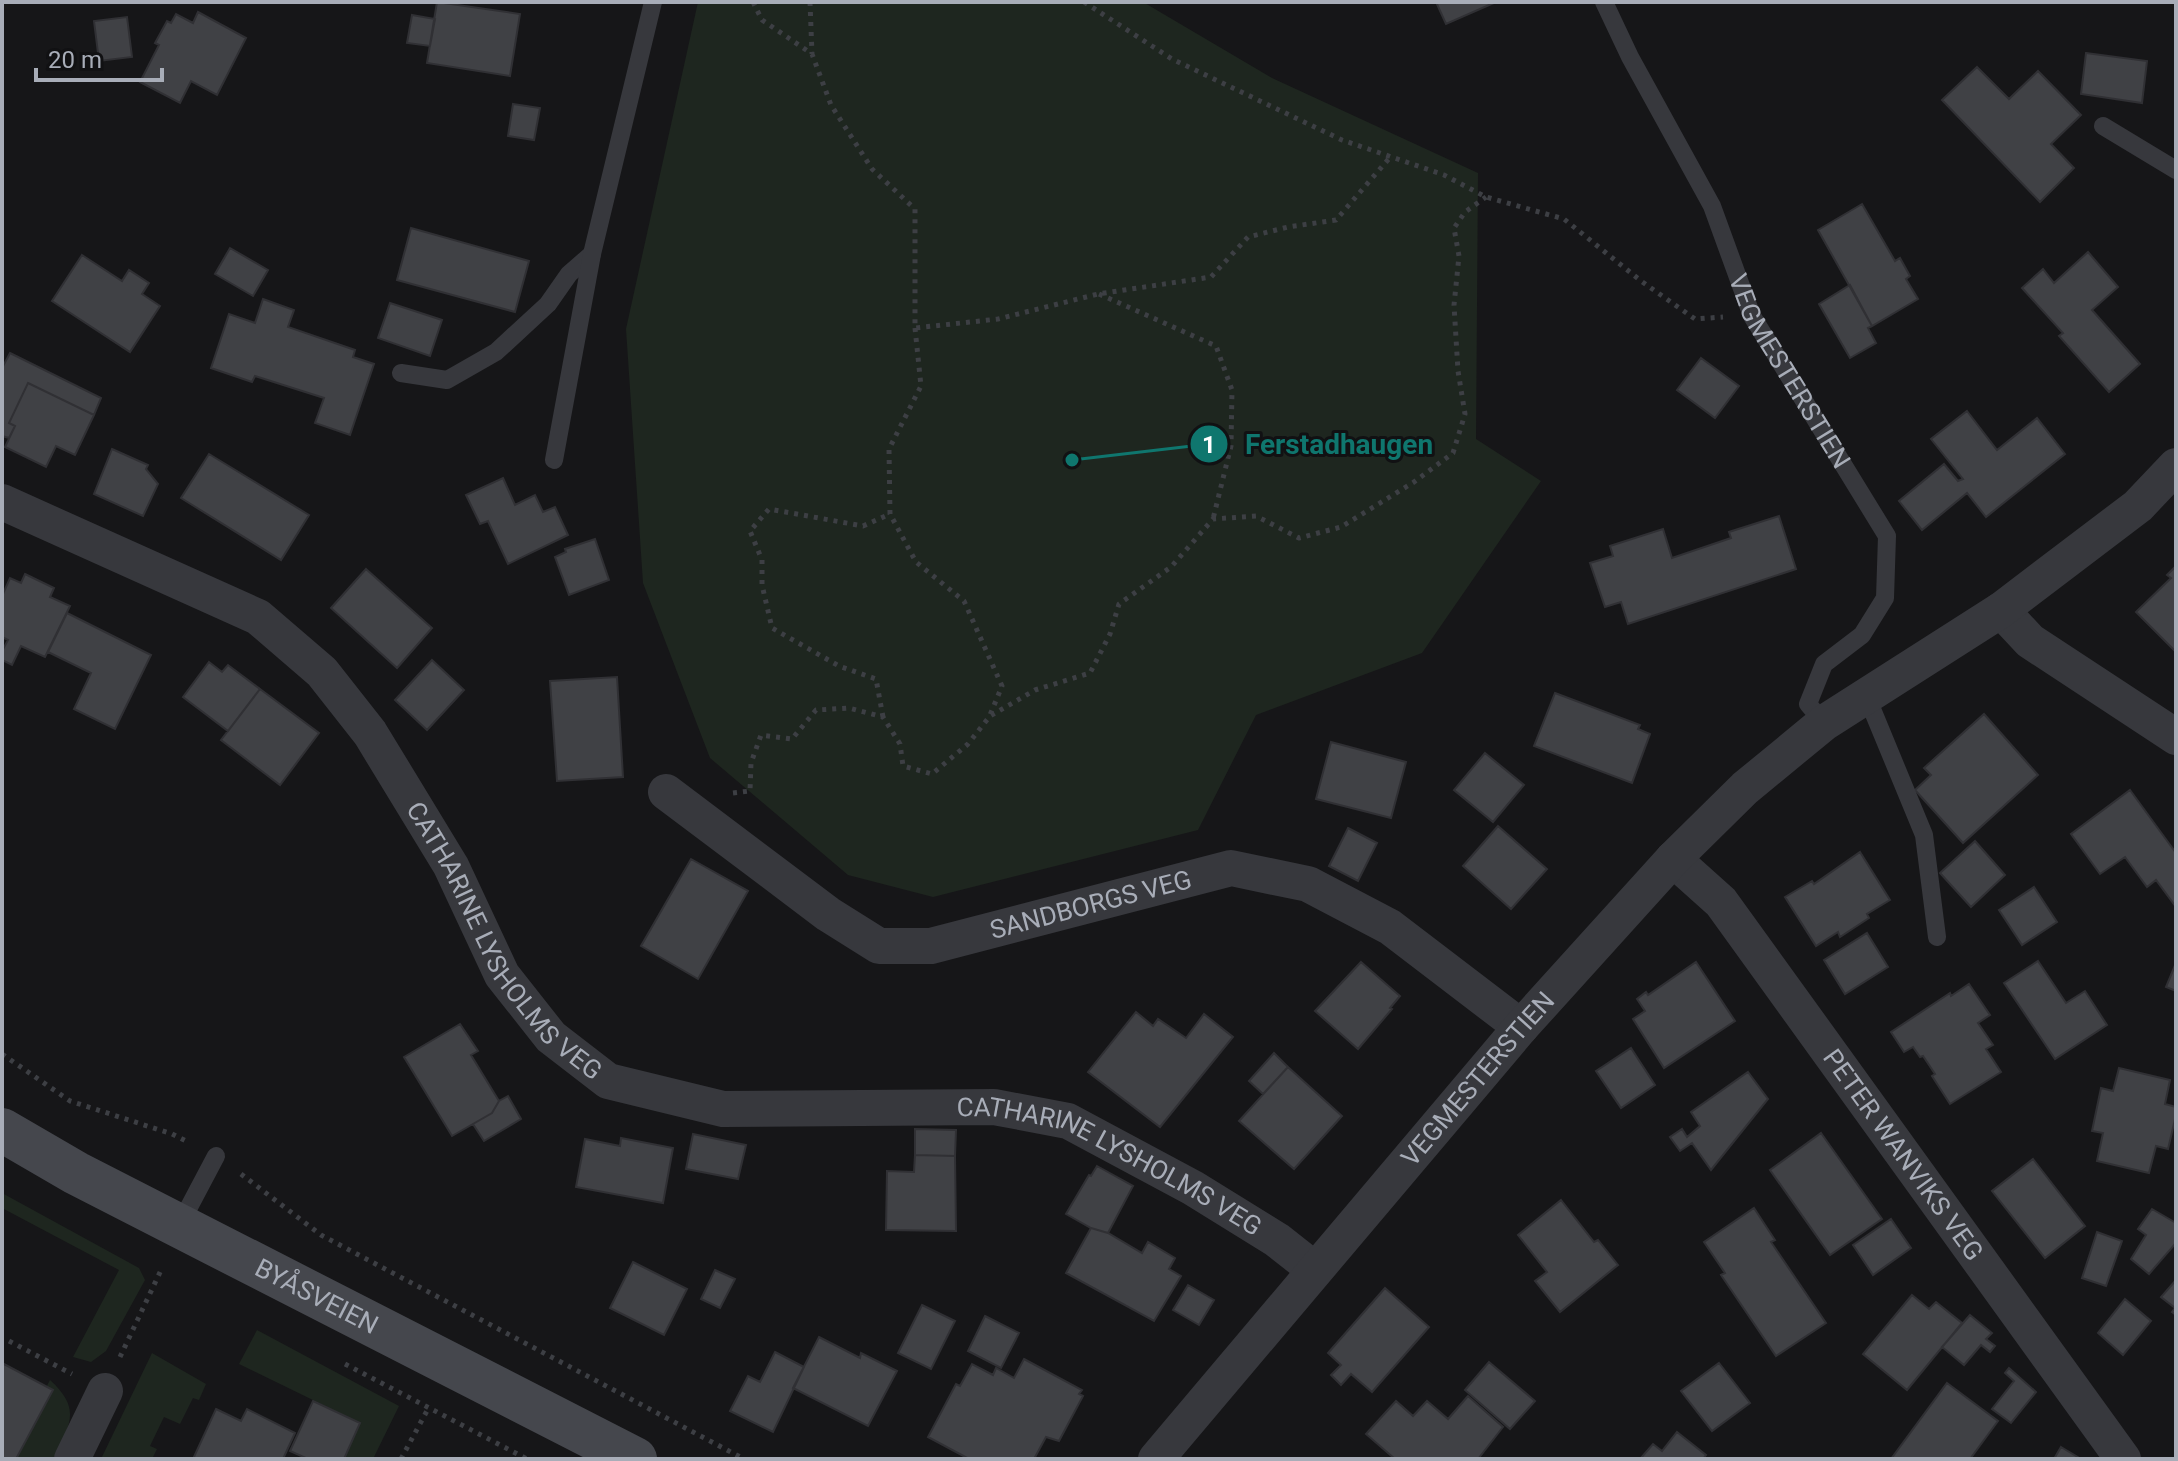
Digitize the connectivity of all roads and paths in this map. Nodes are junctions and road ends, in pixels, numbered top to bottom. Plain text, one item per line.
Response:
1 (653, 2) edge
2 (753, 2) edge
3 (810, 2) edge
4 (1084, 2) edge
5 (1604, 2) edge
6 (812, 54) junction
7 (2103, 126) dead end
8 (1392, 155) junction
9 (2176, 170) edge
10 (1486, 197) junction
11 (592, 254) junction
12 (1098, 294) junction
13 (1752, 316) junction
14 (915, 328) junction
15 (401, 373) dead end
16 (554, 460) dead end
17 (2176, 466) edge
18 (2, 502) edge
19 (890, 514) junction
20 (1213, 519) junction
21 (2001, 610) junction
22 (1867, 697) junction
23 (990, 716) junction
24 (883, 717) junction
25 (1824, 723) junction
26 (2176, 737) edge
27 (679, 800) joint
28 (1673, 859) junction
29 (1937, 937) dead end
30 (1521, 1027) junction
31 (2, 1054) edge
32 (2, 1130) edge
33 (216, 1156) junction
34 (179, 1226) junction
35 (162, 1268) dead end
36 (1315, 1270) junction
37 (131, 1334) dead end
38 (9, 1341) dead end
39 (105, 1391) joint
40 (429, 1407) dead end
41 (72, 1459) edge
42 (401, 1459) edge
43 (635, 1459) edge
44 (744, 1459) edge
45 (1156, 1459) edge
46 (2123, 1459) edge

1 - 11 lane
2 - 6 path
3 - 6 path
4 - 8 path
5 - 13 lane, VEGMESTERSTIEN
6 - 14 path
7 - 9 lane
8 - 10 path
8 - 12 path
10 - 13 path
10 - 20 path
11 - 15 lane
11 - 16 lane
12 - 14 path
12 - 20 path
13 - 25 lane, VEGMESTERSTIEN
14 - 19 path
17 - 21 street, VEGMESTERSTIEN
18 - 36 street, CATHARINE LYSHOLMS VEG
19 - 23 path
19 - 24 path
20 - 23 path
21 - 22 street, VEGMESTERSTIEN
21 - 26 street
22 - 25 street, VEGMESTERSTIEN
22 - 29 lane
23 - 24 path
24 - 27 path
25 - 28 street, VEGMESTERSTIEN
27 - 30 street, SANDBORGS VEG
28 - 30 street, VEGMESTERSTIEN
28 - 46 street, PETER WANVIKS VEG
30 - 36 street, VEGMESTERSTIEN
31 - 33 path
32 - 34 main road, BYÅSVEIEN
33 - 34 lane
33 - 44 path
34 - 43 main road, BYÅSVEIEN
35 - 37 path
36 - 45 street, VEGMESTERSTIEN
38 - 39 path
39 - 41 street
40 - 42 path

